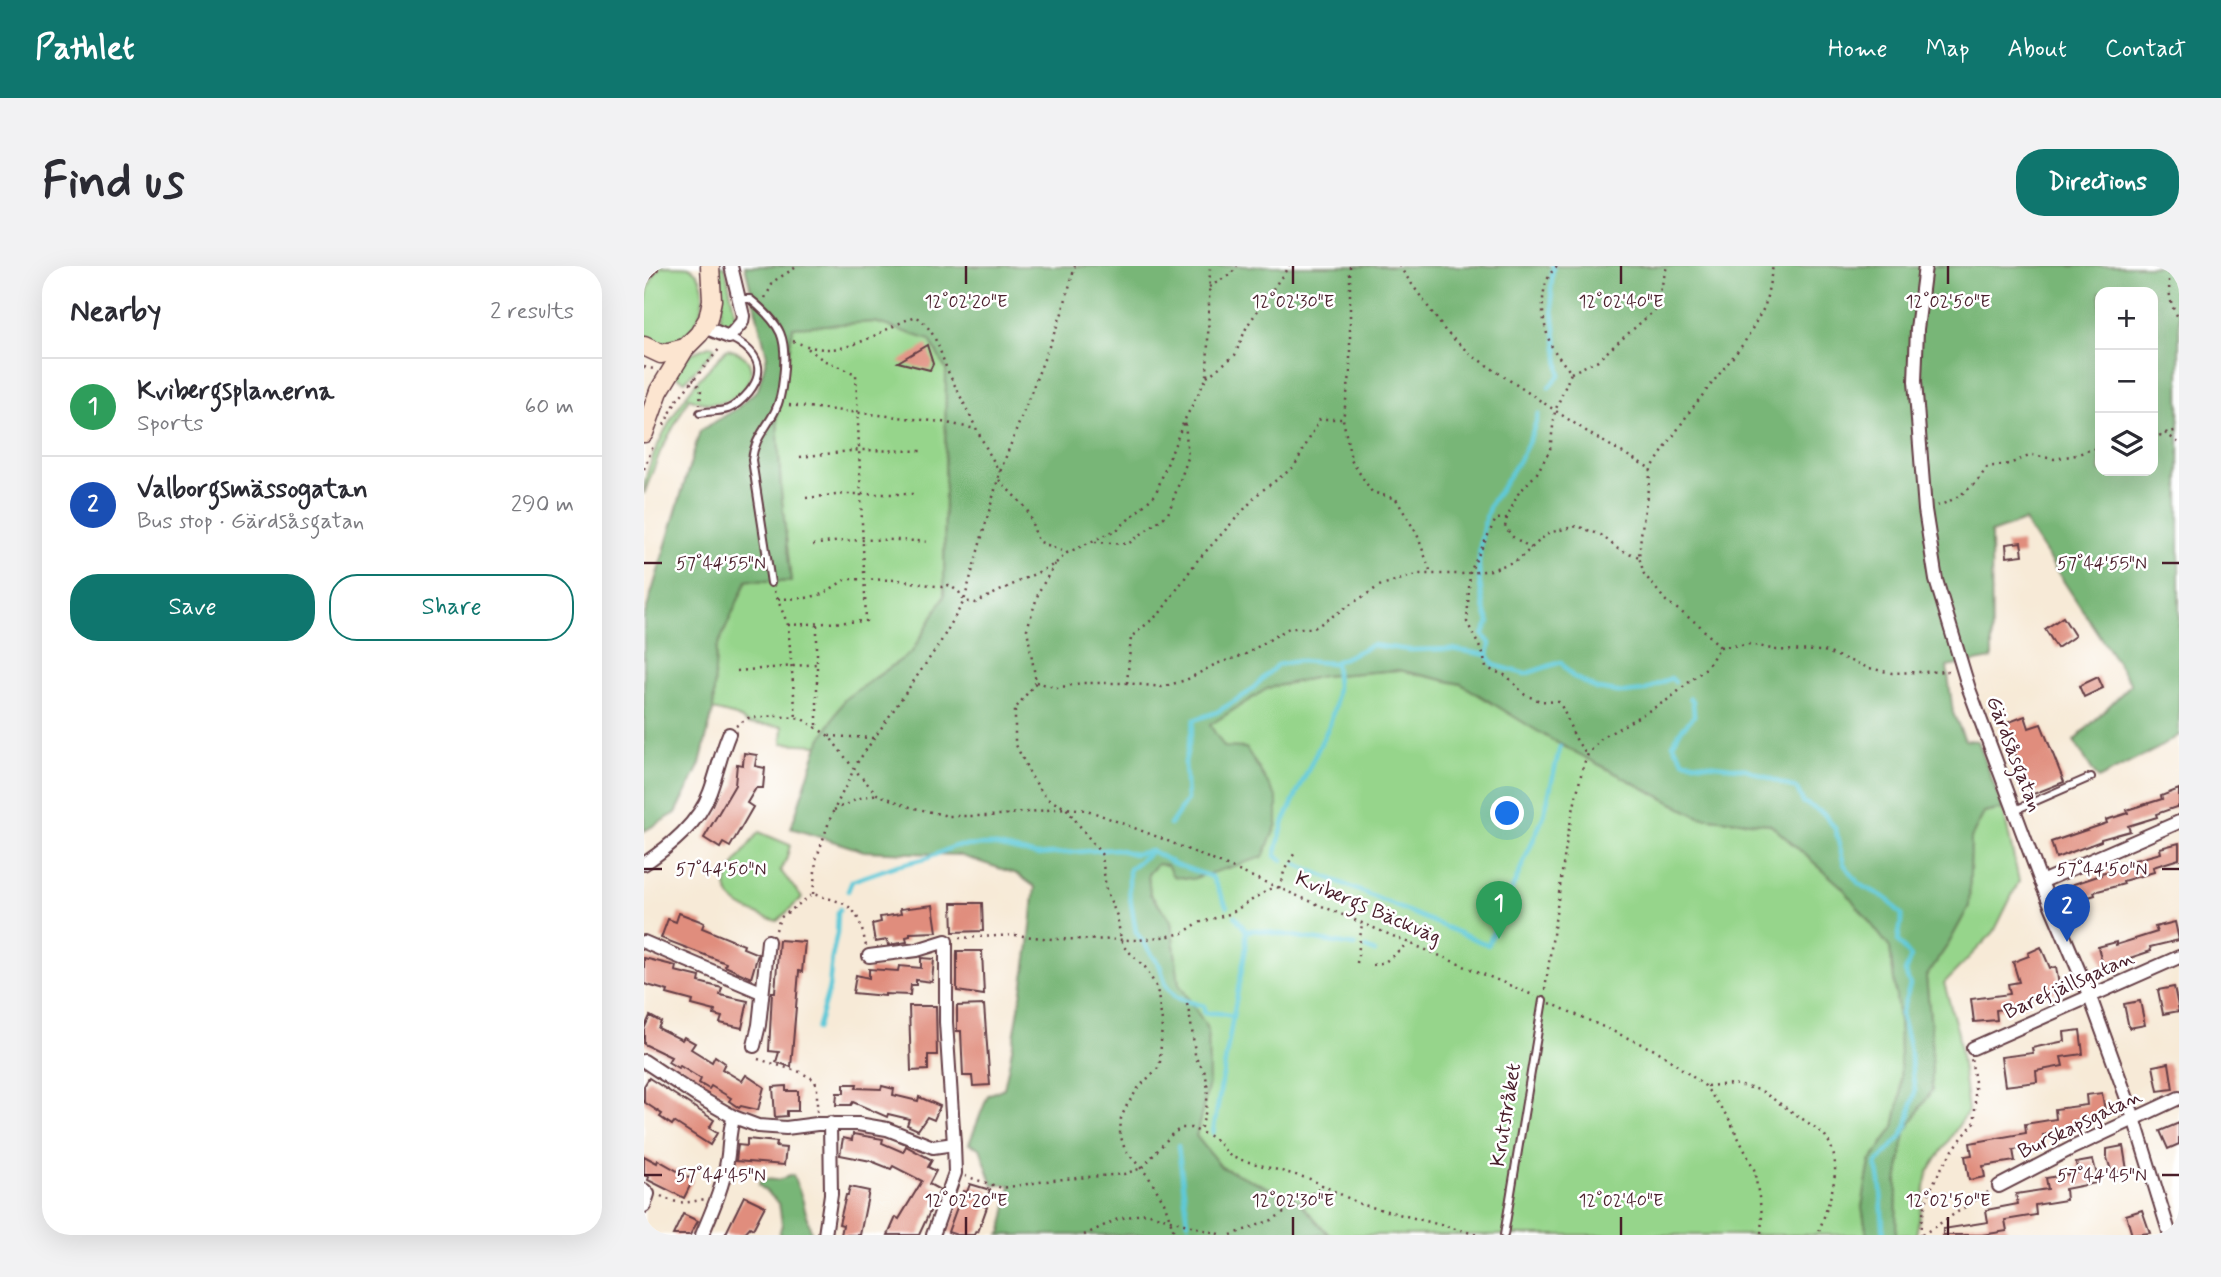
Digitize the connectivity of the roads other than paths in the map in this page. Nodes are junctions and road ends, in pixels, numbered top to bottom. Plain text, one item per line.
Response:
1 (649, 266) edge
2 (731, 266) edge
3 (1925, 266) edge
4 (707, 270) edge
5 (644, 271) edge
6 (738, 299) junction
7 (704, 327) junction
8 (729, 337) junction
9 (644, 346) edge
10 (685, 348) junction
11 (700, 413) road end
12 (649, 439) edge
13 (771, 583) road end
14 (729, 734) road end
15 (2091, 778) dead end
16 (2015, 810) junction
17 (2179, 822) edge
18 (644, 864) edge
19 (2042, 882) junction
20 (768, 941) road end
21 (644, 942) edge
22 (869, 956) road end
23 (2179, 957) edge
24 (761, 992) junction
25 (2090, 997) junction
26 (1543, 1000) road end
27 (754, 1046) road end
28 (1973, 1048) road end
29 (644, 1061) edge
30 (2179, 1098) edge
31 (734, 1117) junction
32 (2134, 1118) junction
33 (824, 1124) junction
34 (954, 1144) junction
35 (1999, 1186) road end
36 (702, 1235) edge
37 (825, 1235) edge
38 (933, 1235) edge
39 (1504, 1235) edge
40 (2170, 1235) edge

1 - 5 main road
2 - 6 street
3 - 16 street, Gärdsåsgatan
4 - 7 main road
6 - 8 street
6 - 13 lane
7 - 8 street
7 - 10 main road
8 - 11 lane
9 - 10 main road
10 - 12 main road
14 - 18 street
15 - 16 lane
16 - 19 street, Gärdsåsgatan
17 - 19 street
19 - 25 street, Gärdsåsgatan
20 - 24 street
21 - 24 street
22 - 34 street
23 - 25 street, Barefjällsgatan
24 - 27 street
25 - 28 street, Barefjällsgatan
25 - 32 street, Gärdsåsgatan
26 - 39 lane, Krutstråket
29 - 31 street
30 - 32 street, Burskapsgatan
31 - 33 street
31 - 36 street
32 - 35 street, Burskapsgatan
32 - 40 street, Gärdsåsgatan
33 - 34 street
33 - 37 street
34 - 38 street

